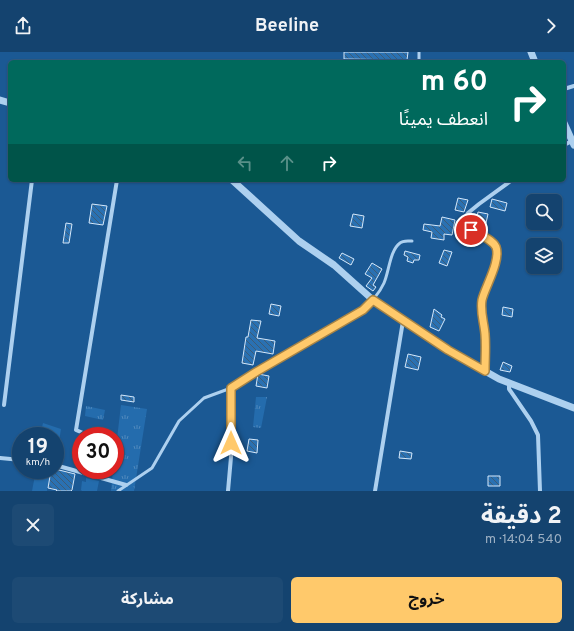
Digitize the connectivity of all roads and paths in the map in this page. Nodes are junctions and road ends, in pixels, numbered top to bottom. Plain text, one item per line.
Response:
1 (566, 127) edge
2 (573, 143) edge
3 (32, 182) edge
4 (117, 182) edge
5 (234, 182) edge
6 (509, 182) edge
7 (412, 241) dead end
8 (373, 300) junction
9 (403, 321) junction
10 (485, 371) junction
11 (509, 383) junction
12 (231, 388) junction
13 (4, 405) dead end
14 (574, 408) edge
15 (76, 427) edge
16 (0, 458) edge
17 (12, 459) edge
18 (64, 468) edge
19 (105, 480) joint
20 (126, 485) junction
21 (118, 491) edge
22 (228, 491) edge
23 (374, 491) edge
24 (540, 491) edge

1 - 2 street
3 - 13 street
4 - 15 street
5 - 8 street
6 - 10 street
7 - 8 lane
8 - 9 street
8 - 12 lane
9 - 10 street
9 - 23 street
10 - 11 street
11 - 14 street
11 - 24 street
12 - 20 lane
12 - 22 street
16 - 17 street
18 - 19 street
19 - 20 street
20 - 21 lane

